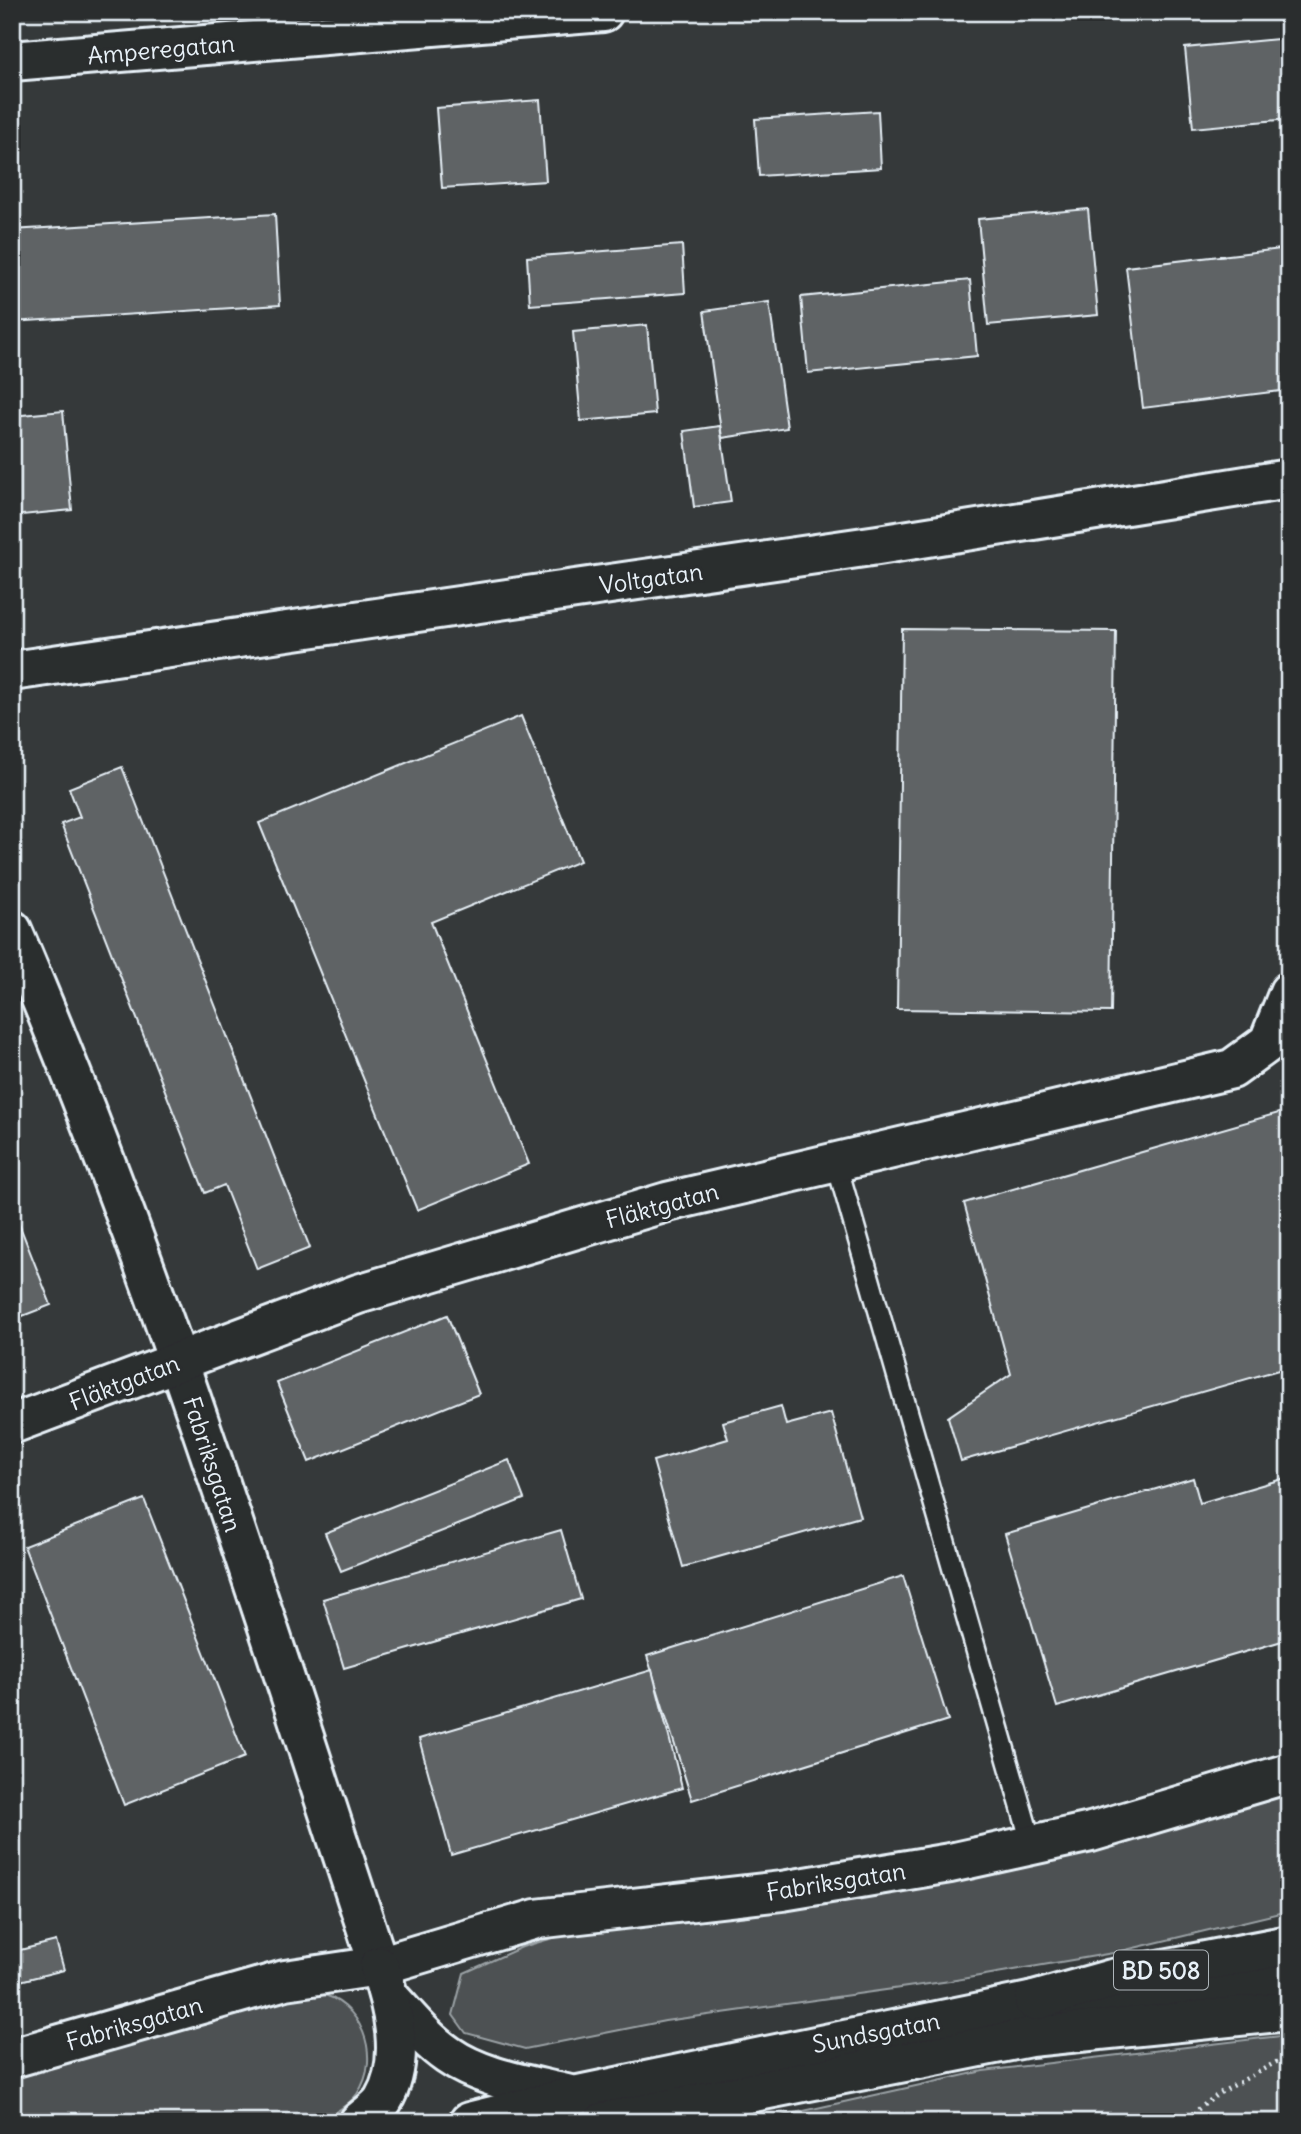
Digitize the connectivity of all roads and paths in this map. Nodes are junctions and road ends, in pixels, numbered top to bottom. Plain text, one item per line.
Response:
1 (603, 12) edge
2 (12, 61) edge
3 (1289, 479) edge
4 (12, 671) edge
5 (12, 930) edge
6 (1286, 1009) edge
7 (836, 1162) junction
8 (180, 1361) junction
9 (12, 1424) edge
10 (1289, 1773) edge
11 (1032, 1845) junction
12 (1289, 1945) edge
13 (1289, 1979) edge
14 (384, 1982) junction
15 (1034, 2001) junction
16 (1289, 2011) edge
17 (1289, 2055) edge
18 (12, 2058) edge
19 (573, 2096) junction
20 (1182, 2120) edge
21 (359, 2122) edge
22 (469, 2122) edge
23 (603, 2122) edge
24 (1164, 2122) edge

1 - 2 main road, Amperegatan
3 - 4 main road, Voltgatan
5 - 8 main road, Fabriksgatan
6 - 7 main road, Fläktgatan
7 - 8 main road, Fläktgatan
7 - 11 lane
8 - 9 main road, Fläktgatan
8 - 14 main road, Fabriksgatan
10 - 11 main road, Fabriksgatan
11 - 14 main road, Fabriksgatan
12 - 15 main road, BD 508
13 - 15 main road, Sundsgatan / BD 508
14 - 18 main road, Fabriksgatan
14 - 19 main road
14 - 21 main road
15 - 19 main road, Sundsgatan / BD 508
16 - 23 main road, Sundsgatan / BD 508
17 - 20 path
19 - 22 main road, Sundsgatan / BD 508
20 - 24 path

